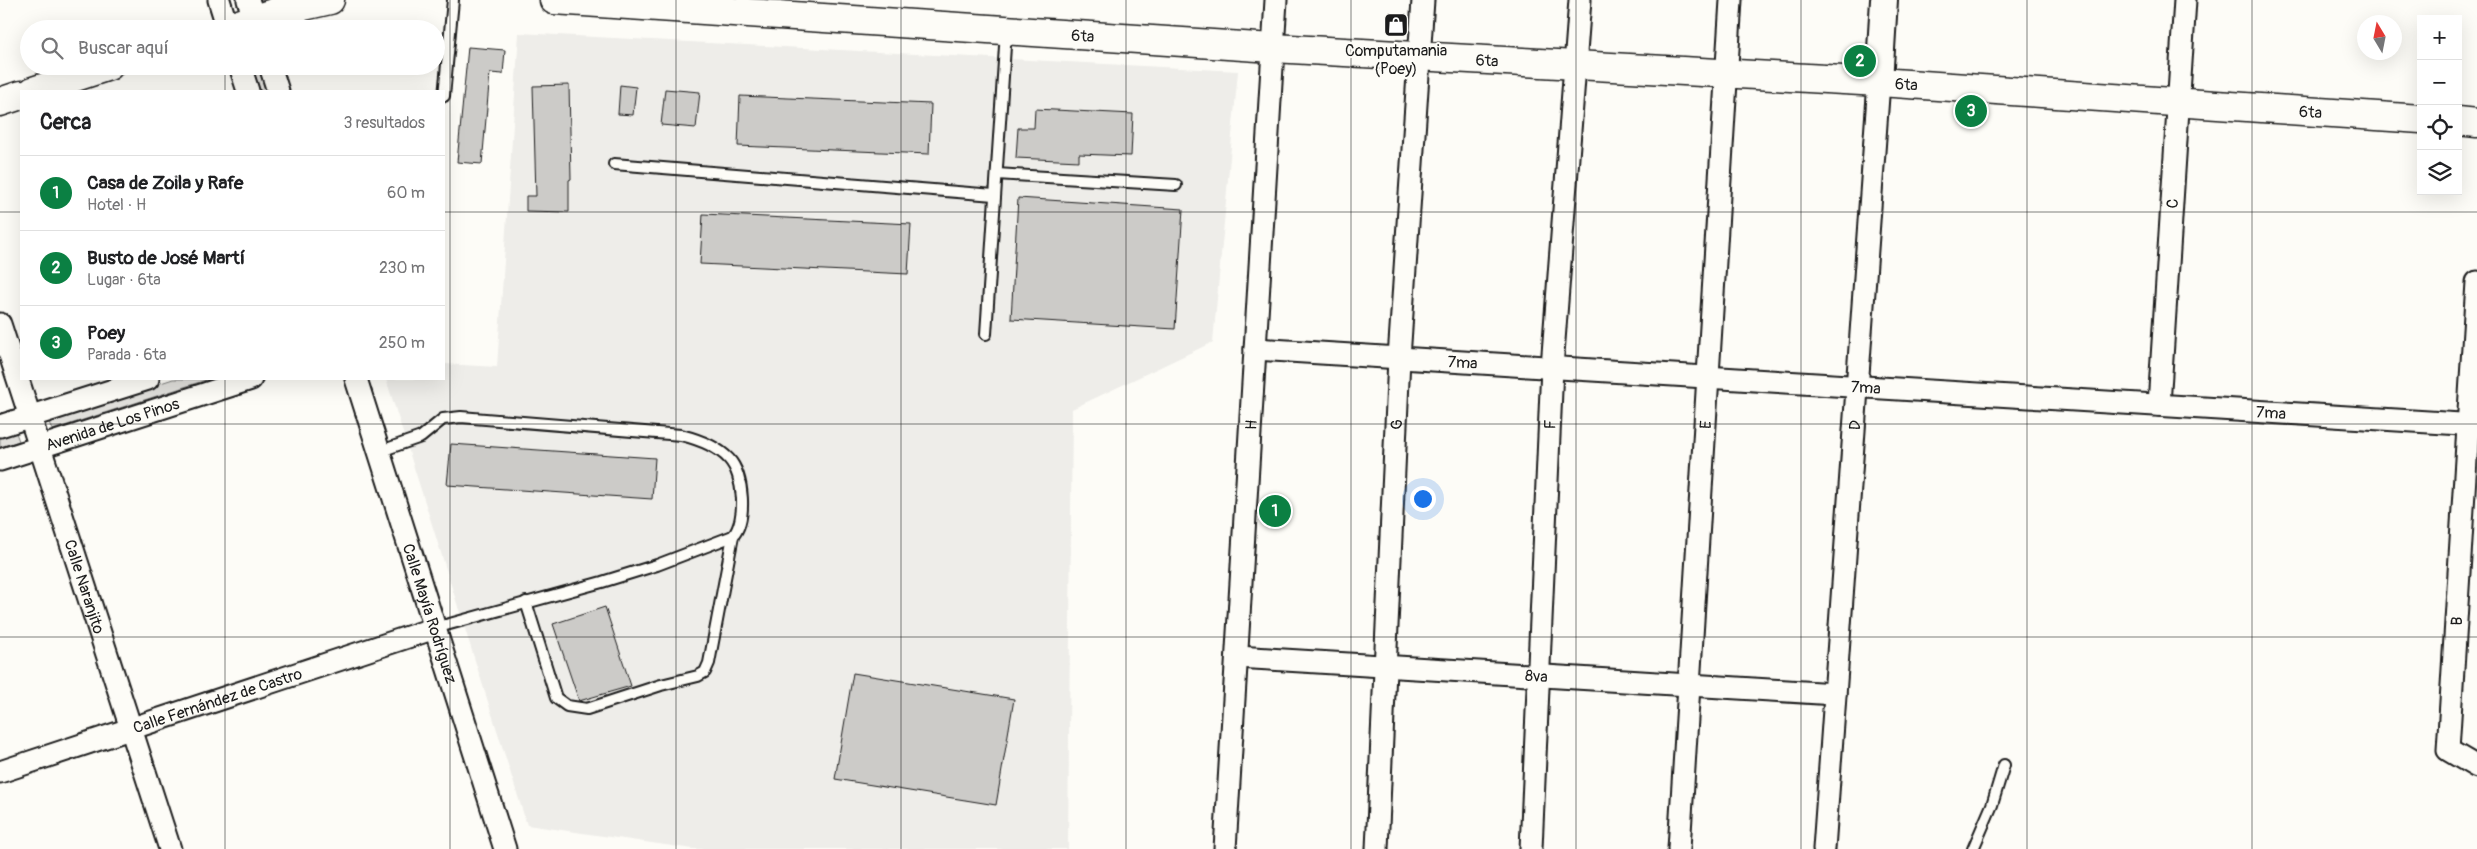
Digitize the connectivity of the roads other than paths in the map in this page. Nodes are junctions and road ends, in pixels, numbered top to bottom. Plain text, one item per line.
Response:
1 (219, 0) edge
2 (330, 0) edge
3 (453, 0) edge
4 (554, 0) edge
5 (1276, 0) edge
6 (1423, 0) edge
7 (1580, 0) edge
8 (1731, 0) edge
9 (1884, 0) edge
10 (2186, 0) edge
11 (608, 2) edge
12 (720, 6) edge
13 (254, 16) edge
14 (224, 20) edge
15 (1006, 31) junction
16 (1273, 48) junction
17 (1420, 57) junction
18 (1577, 64) junction
19 (1727, 73) junction
20 (82, 75) edge
21 (243, 75) edge
22 (273, 75) edge
23 (1879, 82) junction
24 (36, 90) edge
25 (248, 90) edge
26 (278, 90) edge
27 (445, 90) edge
28 (20, 95) edge
29 (0, 102) edge
30 (2179, 103) junction
31 (2417, 119) edge
32 (2462, 121) edge
33 (2477, 123) edge
34 (614, 164) dead end
35 (996, 174) junction
36 (1176, 185) dead end
37 (994, 195) junction
38 (2477, 282) edge
39 (0, 324) edge
40 (986, 334) dead end
41 (1255, 349) junction
42 (1399, 358) junction
43 (1552, 367) junction
44 (1708, 377) junction
45 (145, 380) edge
46 (248, 380) edge
47 (356, 380) edge
48 (1857, 386) junction
49 (2159, 405) junction
50 (30, 416) junction
51 (2472, 425) edge
52 (0, 426) edge
53 (40, 447) junction
54 (378, 452) junction
55 (0, 460) edge
56 (733, 536) junction
57 (526, 602) junction
58 (435, 628) junction
59 (1237, 658) junction
60 (1386, 667) junction
61 (1538, 676) junction
62 (1689, 685) junction
63 (1835, 694) junction
64 (131, 729) junction
65 (2004, 765) dead end
66 (2477, 768) edge
67 (0, 772) edge
68 (170, 849) edge
69 (505, 849) edge
70 (1225, 849) edge
71 (1377, 849) edge
72 (1531, 849) edge
73 (1678, 849) edge
74 (1824, 849) edge
75 (1973, 849) edge

1 - 14 street
2 - 13 main road
3 - 27 lane
4 - 11 main road, 6ta
5 - 16 street, H
6 - 17 street, G
7 - 18 street, F
8 - 19 street, E
9 - 23 street, D
10 - 30 street, C
11 - 12 main road, 6ta
12 - 15 main road, 6ta
15 - 16 main road, 6ta
15 - 35 lane
16 - 17 main road, 6ta
16 - 41 street, H
17 - 18 main road, 6ta
17 - 42 street, G
18 - 19 main road, 6ta
18 - 43 street, F
19 - 23 main road, 6ta
19 - 44 street, E
20 - 24 main road
21 - 25 street
22 - 26 street
23 - 30 main road, 6ta
23 - 48 street, D
28 - 29 main road
30 - 31 main road, 6ta
30 - 49 street, C
32 - 33 main road
34 - 37 lane
35 - 36 lane
35 - 37 lane
37 - 40 lane
38 - 51 street, B
39 - 50 street, Calle Naranjito
41 - 42 street, 7ma
41 - 59 street, H
42 - 43 street, 7ma
42 - 60 street, G
43 - 44 street, 7ma
43 - 61 street, F
44 - 48 street, 7ma
44 - 62 street, E
45 - 50 street, Avenida de Los Pinos
46 - 53 street, Avenida de Los Pinos
47 - 54 street, Calle Mayía Rodríguez
48 - 49 street, 7ma
48 - 63 street, D
49 - 51 street, 7ma
50 - 52 street, Avenida de Los Pinos
50 - 53 street, Calle Naranjito
51 - 66 street, B
53 - 55 street, Avenida de Los Pinos
53 - 64 street, Calle Naranjito
54 - 56 lane
54 - 58 street, Calle Mayía Rodríguez
56 - 57 lane
56 - 57 lane
57 - 58 lane
58 - 64 street, Calle Fernández de Castro
58 - 69 street, Calle Mayía Rodríguez
59 - 60 street, 8va
59 - 70 street, H
60 - 61 street, 8va
60 - 71 street, G
61 - 62 street, 8va
61 - 72 street, F
62 - 63 street, 8va
62 - 73 street, E
63 - 74 street, D
64 - 67 street, Calle Fernández de Castro
64 - 68 street, Calle Naranjito
65 - 75 lane

